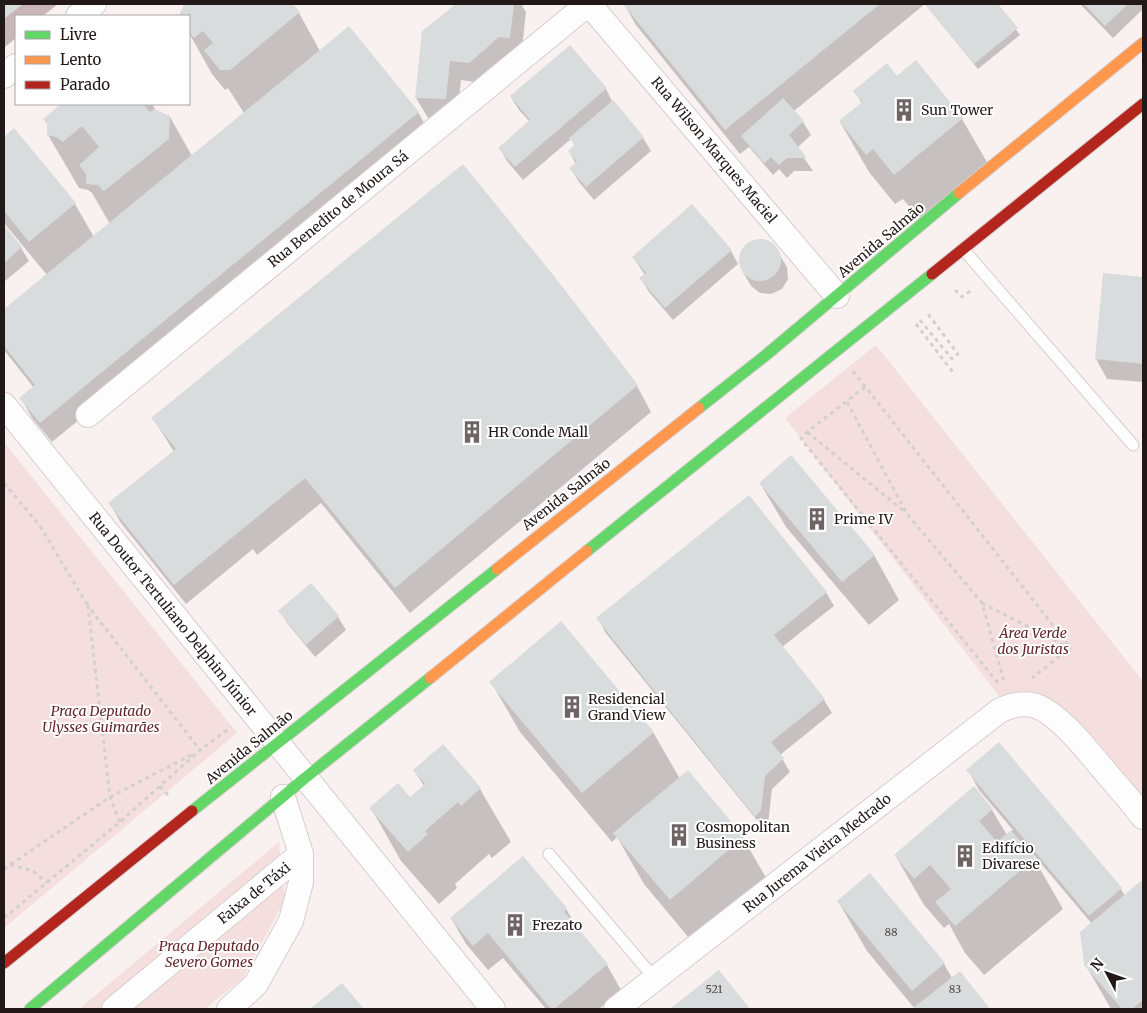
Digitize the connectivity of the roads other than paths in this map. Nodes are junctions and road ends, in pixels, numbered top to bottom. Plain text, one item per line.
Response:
1 (94, 4) edge
2 (589, 4) edge
3 (79, 15) edge
4 (1143, 43) edge
5 (15, 67) edge
6 (4, 76) edge
7 (1143, 104) edge
8 (963, 249) junction
9 (837, 296) junction
10 (766, 355) junction
11 (767, 370) dead end
12 (769, 386) dead end
13 (774, 402) junction
14 (4, 405) edge
15 (88, 414) dead end
16 (1134, 445) dead end
17 (278, 742) junction
18 (305, 778) junction
19 (283, 797) junction
20 (1143, 817) edge
21 (302, 854) junction
22 (549, 854) dead end
23 (4, 964) edge
24 (655, 979) junction
25 (30, 1009) edge
26 (114, 1009) edge
27 (229, 1009) edge
28 (493, 1009) edge
29 (616, 1009) edge

1 - 3 street
2 - 9 street, Rua Wilson Marques Maciel
2 - 15 street, Rua Benedito de Moura Sá
4 - 9 street, Avenida Salmão
5 - 6 street
7 - 8 street
8 - 13 street
8 - 16 lane
9 - 10 street, Avenida Salmão
10 - 11 street
10 - 17 street, Avenida Salmão
12 - 13 street
13 - 18 street
14 - 17 street, Rua Doutor Tertuliano Delphim Júnior
17 - 18 street, Rua Doutor Tertuliano Delphim Júnior
17 - 23 street, Avenida Salmão
18 - 19 street
18 - 28 street, Rua Doutor Tertuliano Delphim Júnior
19 - 21 street
19 - 25 street
20 - 24 street, Rua Jurema Vieira Medrado
21 - 26 street, Faixa de Táxi
21 - 27 street
22 - 24 lane
24 - 29 street, Rua Jurema Vieira Medrado

